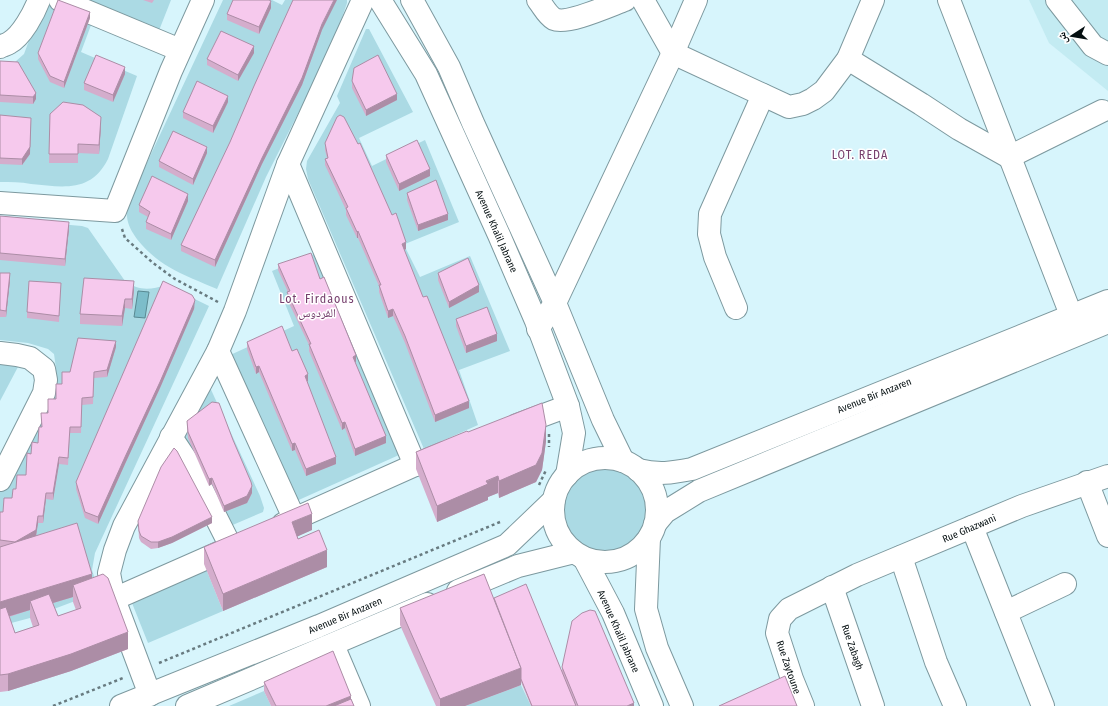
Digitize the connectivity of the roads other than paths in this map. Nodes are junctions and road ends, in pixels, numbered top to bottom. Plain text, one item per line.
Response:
1 (39, 0) edge
2 (60, 0) edge
3 (204, 0) edge
4 (363, 0) edge
5 (380, 0) edge
6 (412, 0) edge
7 (538, 0) edge
8 (625, 0) edge
9 (643, 0) edge
10 (696, 0) edge
11 (872, 0) edge
12 (949, 0) edge
13 (1057, 0) edge
14 (0, 47) edge
15 (180, 50) junction
16 (673, 53) junction
17 (1108, 54) edge
18 (848, 59) junction
19 (453, 76) junction
20 (434, 90) junction
21 (763, 95) junction
22 (1102, 111) dead end
23 (1009, 157) junction
24 (288, 164) junction
25 (0, 203) edge
26 (1108, 301) edge
27 (555, 303) junction
28 (736, 308) dead end
29 (1108, 322) edge
30 (1074, 325) junction
31 (538, 329) junction
32 (218, 351) junction
33 (0, 353) edge
34 (568, 406) junction
35 (502, 431) edge
36 (172, 437) junction
37 (459, 447) edge
38 (415, 465) junction
39 (630, 465) junction
40 (567, 475) junction
41 (1108, 476) edge
42 (0, 480) edge
43 (1088, 482) junction
44 (546, 494) junction
45 (294, 518) junction
46 (972, 527) junction
47 (652, 531) junction
48 (1108, 536) edge
49 (232, 547) junction
50 (579, 555) junction
51 (901, 557) junction
52 (1065, 584) dead end
53 (832, 587) junction
54 (114, 599) junction
55 (1006, 612) junction
56 (333, 644) junction
57 (792, 679) junction
58 (770, 688) edge
59 (150, 695) junction
60 (121, 706) edge
61 (187, 706) edge
62 (359, 706) edge
63 (652, 706) edge
64 (682, 706) edge
65 (803, 706) edge
66 (873, 706) edge
67 (955, 706) edge
68 (1043, 706) edge

1 - 14 main road
2 - 15 main road
3 - 15 main road
4 - 24 main road
5 - 20 main road, Avenue Khalil Jabrane
6 - 19 main road
7 - 8 main road
9 - 16 main road
10 - 16 main road
11 - 18 main road
12 - 23 main road
13 - 17 main road
15 - 25 main road
16 - 21 main road
16 - 27 main road
18 - 21 main road
18 - 23 main road
19 - 20 main road
19 - 27 main road
20 - 31 main road, Avenue Khalil Jabrane
21 - 28 main road
22 - 23 main road
23 - 30 main road
24 - 32 main road
24 - 38 main road
26 - 30 main road, Avenue Bir Anzaren
27 - 31 main road
27 - 39 main road
29 - 30 main road, Avenue Bir Anzaren
30 - 39 main road, Avenue Bir Anzaren
30 - 47 main road, Avenue Bir Anzaren
31 - 34 main road, Avenue Khalil Jabrane
32 - 36 main road
32 - 45 main road
33 - 42 main road
34 - 35 main road
34 - 40 main road, Avenue Khalil Jabrane
36 - 49 main road
36 - 54 main road
37 - 38 main road
38 - 45 main road
39 - 40 main road
39 - 47 main road
40 - 44 main road
41 - 43 main road, Rue Ghazwani
43 - 46 main road, Rue Ghazwani
43 - 48 main road
44 - 50 main road
44 - 59 main road, Avenue Bir Anzaren
45 - 49 main road
46 - 51 main road, Rue Ghazwani
46 - 55 main road
47 - 50 main road
47 - 64 main road
49 - 54 main road
50 - 56 main road
50 - 63 main road, Avenue Khalil Jabrane
51 - 53 main road, Rue Ghazwani
51 - 67 main road
52 - 55 main road
53 - 57 main road, Rue Zaytoune
53 - 66 main road, Rue Zabagh
54 - 59 main road
55 - 68 main road
56 - 61 main road
56 - 62 main road
57 - 58 main road
57 - 65 main road, Rue Zaytoune
59 - 60 main road, Avenue Bir Anzaren

